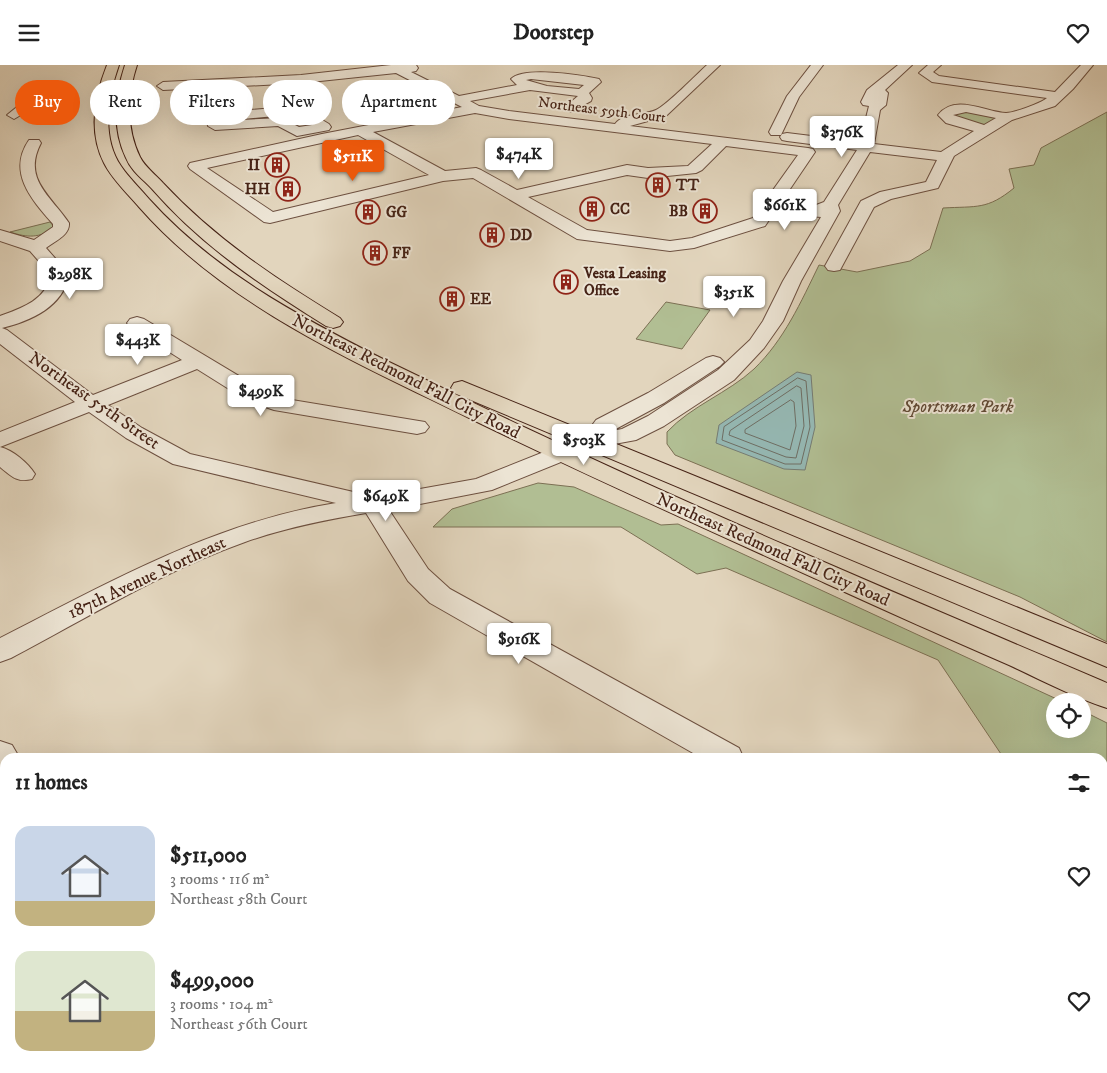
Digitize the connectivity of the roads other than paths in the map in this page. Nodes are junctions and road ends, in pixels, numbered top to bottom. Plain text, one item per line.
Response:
1 (113, 65) edge
2 (131, 65) edge
3 (714, 65) edge
4 (906, 65) edge
5 (1087, 65) edge
6 (413, 66) edge
7 (798, 66) edge
8 (816, 66) edge
9 (398, 67) edge
10 (932, 71) edge
11 (164, 86) dead end
12 (1058, 96) junction
13 (458, 100) junction
14 (6, 103) dead end
15 (571, 108) dead end
16 (475, 109) junction
17 (661, 113) junction
18 (14, 115) joint
19 (1008, 117) junction
20 (676, 120) dead end
21 (0, 123) edge
22 (324, 127) junction
23 (616, 128) junction
24 (758, 130) dead end
25 (985, 130) junction
26 (362, 132) junction
27 (776, 132) junction
28 (722, 142) junction
29 (34, 143) dead end
30 (866, 147) junction
31 (944, 157) junction
32 (443, 176) junction
33 (515, 195) junction
34 (0, 235) edge
35 (36, 247) junction
36 (834, 266) dead end
37 (0, 323) edge
38 (137, 323) dead end
39 (0, 334) edge
40 (198, 361) junction
41 (91, 404) junction
42 (417, 427) dead end
43 (0, 440) edge
44 (592, 441) junction
45 (0, 454) edge
46 (560, 454) junction
47 (23, 474) dead end
48 (373, 503) junction
49 (0, 651) edge
50 (1107, 656) edge
51 (1107, 696) edge
52 (720, 753) edge

1 - 46 main road, Northeast Redmond Fall City Road
2 - 44 main road, Northeast Redmond Fall City Road
3 - 17 street
4 - 30 street
5 - 12 street
6 - 9 street
6 - 13 street
7 - 8 street
8 - 27 street
9 - 11 street
9 - 13 street
10 - 12 street
12 - 19 street
13 - 15 street, Northeast 59th Court
13 - 16 street
13 - 22 street, Northeast 59th Court
14 - 18 street
16 - 23 street, Northeast 59th Court
16 - 26 street, Northeast 59th Court
17 - 20 street
17 - 23 street
18 - 21 street
19 - 25 street
19 - 25 street
22 - 22 street, Northeast 59th Court
23 - 28 street, Northeast 59th Court
24 - 27 street
25 - 31 street
26 - 32 street
26 - 32 street, Northeast 59th Court
27 - 30 street
28 - 33 street
28 - 33 street, Northeast 59th Court
29 - 35 street
30 - 31 street
30 - 44 street
31 - 36 street
32 - 33 street
34 - 35 street
35 - 37 street
38 - 40 street
39 - 41 street, Northeast 55th Street
40 - 41 street
40 - 42 street
41 - 43 street
41 - 48 street, Northeast 55th Street
44 - 46 street, 187th Avenue Northeast
44 - 50 main road, Northeast Redmond Fall City Road
45 - 47 street
46 - 48 street, 187th Avenue Northeast
46 - 51 main road, Northeast Redmond Fall City Road
48 - 49 street, 187th Avenue Northeast
48 - 52 street

